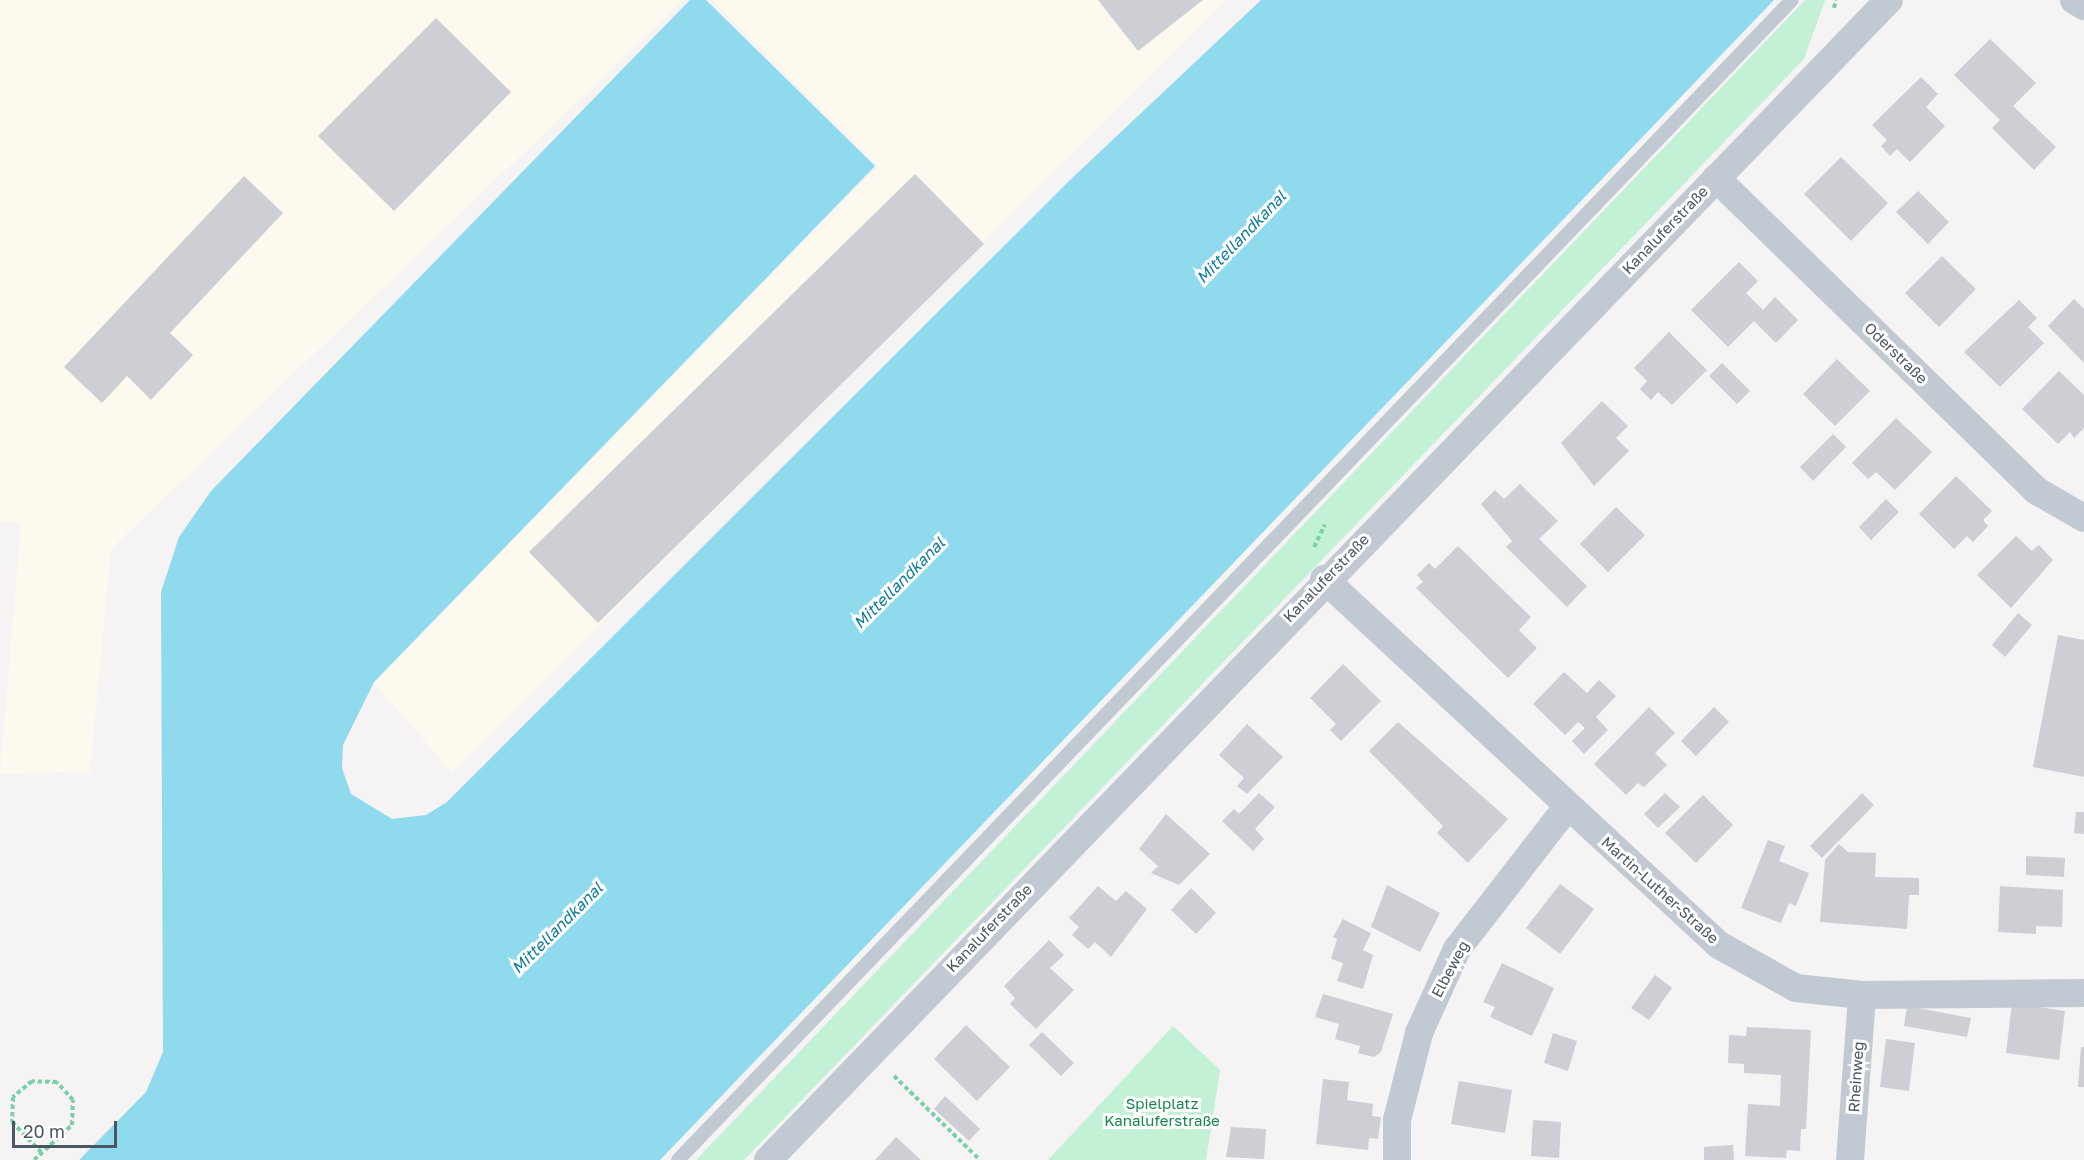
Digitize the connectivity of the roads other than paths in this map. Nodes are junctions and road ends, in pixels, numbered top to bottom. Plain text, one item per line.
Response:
1 (1792, 0) edge
2 (1889, 0) edge
3 (2074, 0) edge
4 (2084, 6) edge
5 (1716, 178) junction
6 (2084, 518) edge
7 (1324, 579) junction
8 (1568, 806) junction
9 (2084, 993) edge
10 (1862, 995) junction
11 (678, 1160) edge
12 (768, 1160) edge
13 (1397, 1160) edge
14 (1850, 1160) edge

1 - 11 lane
2 - 5 street, Kanaluferstraße
3 - 4 street
5 - 6 street, Oderstraße
5 - 7 street, Kanaluferstraße
7 - 8 street, Martin-Luther-Straße
7 - 12 street, Kanaluferstraße
8 - 10 street, Martin-Luther-Straße
8 - 13 street, Elbeweg
9 - 10 street, Martin-Luther-Straße
10 - 14 street, Rheinweg

